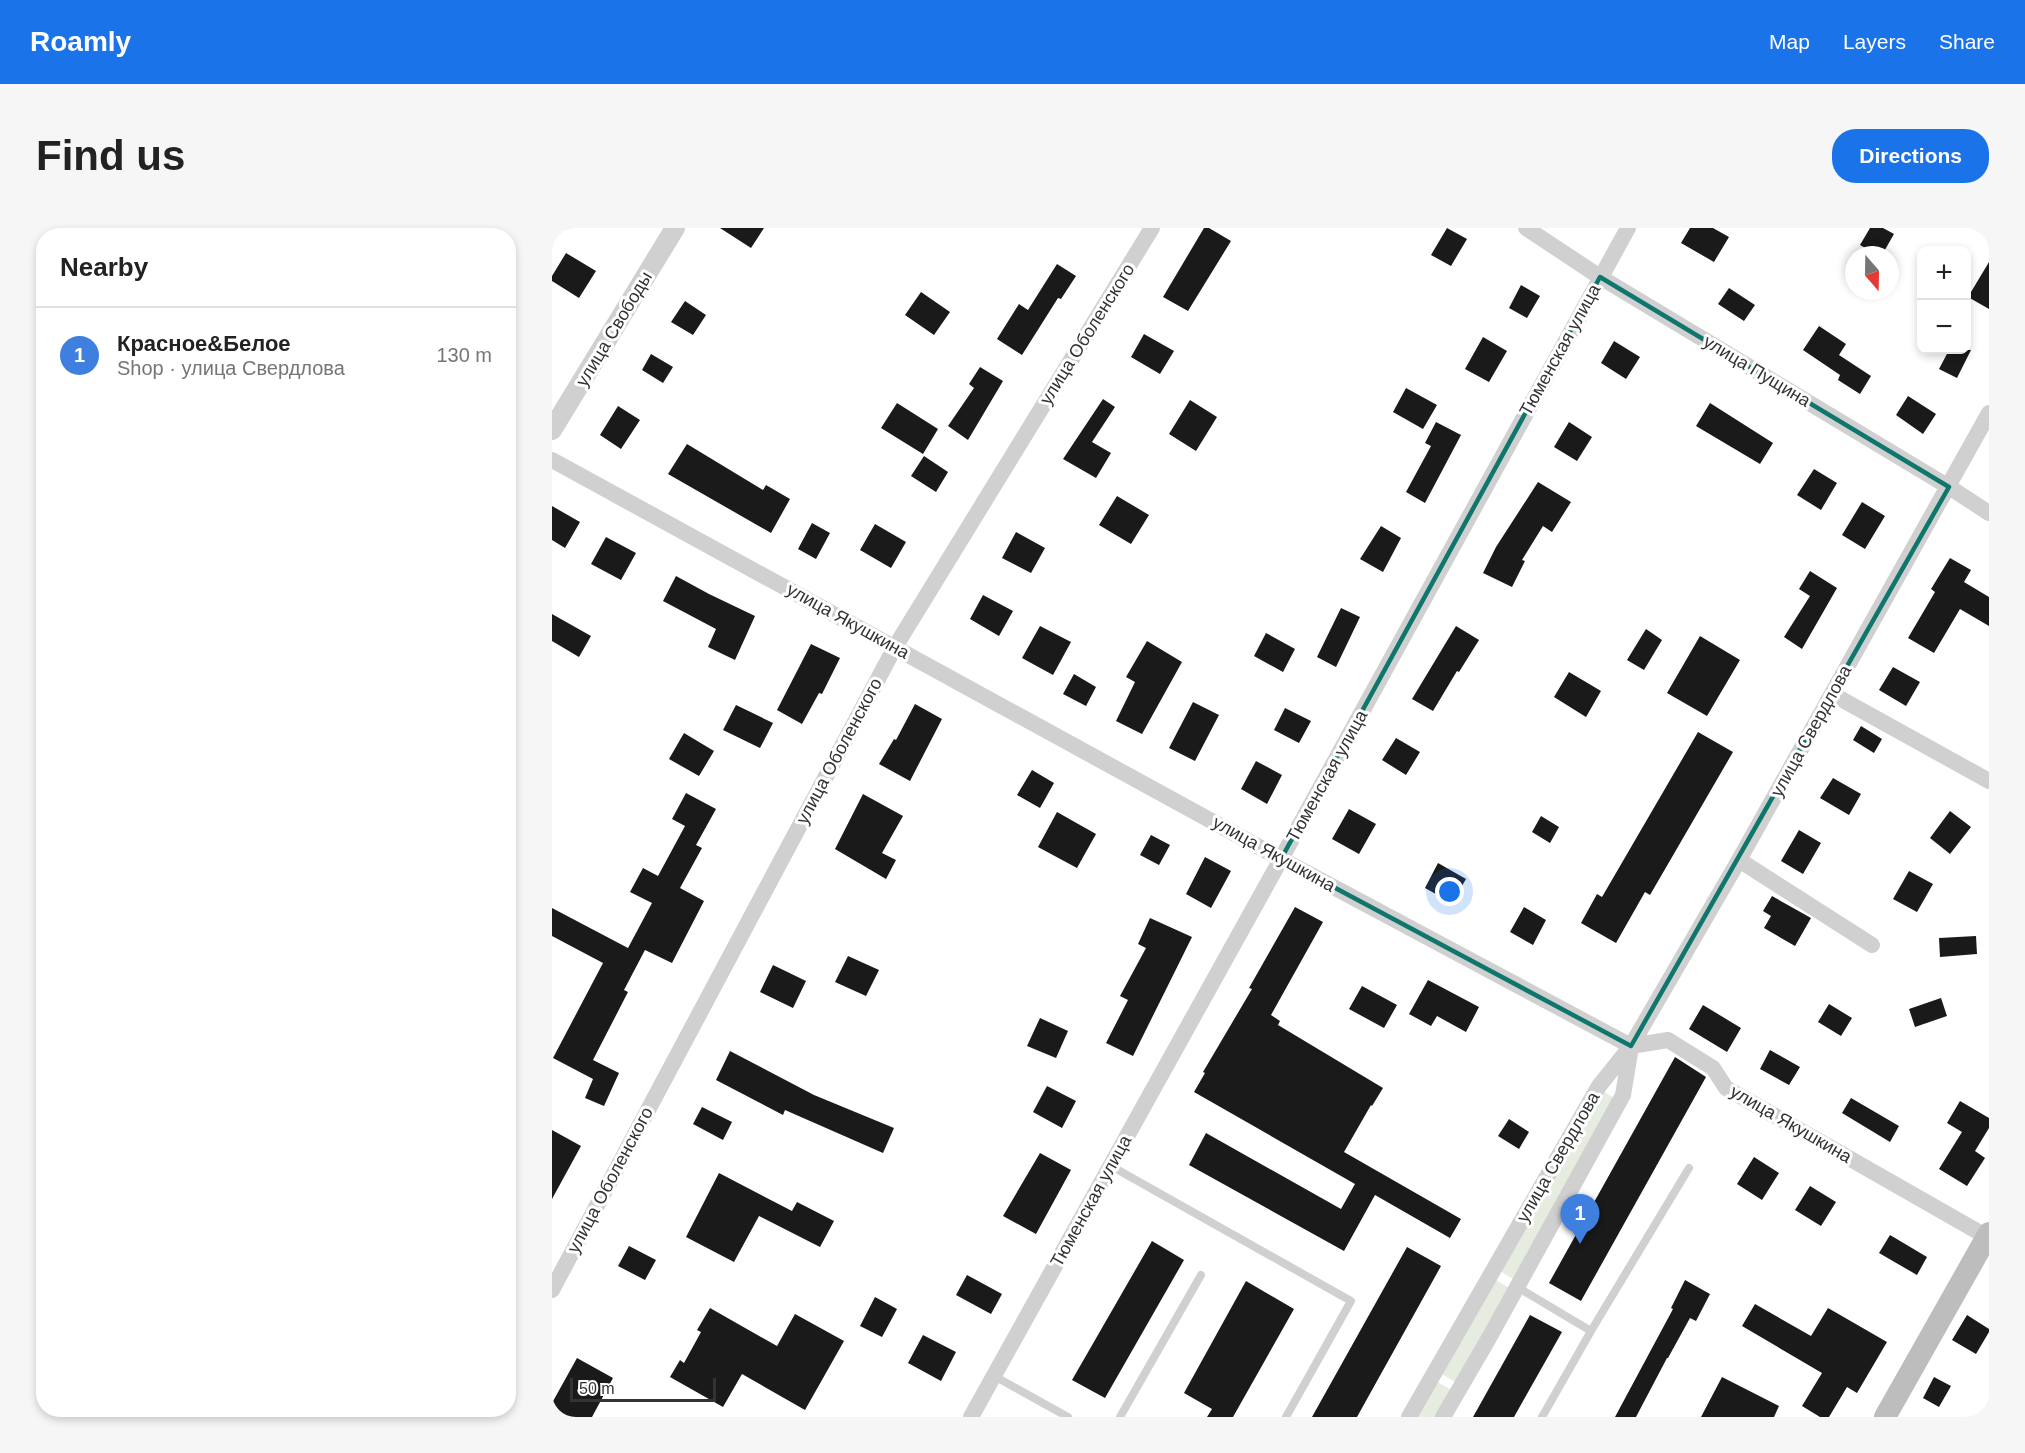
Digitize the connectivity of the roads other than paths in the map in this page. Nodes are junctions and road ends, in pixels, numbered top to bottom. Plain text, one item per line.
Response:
1 (675, 228) edge
2 (1152, 228) edge
3 (1526, 228) edge
4 (1628, 228) edge
5 (1600, 277) junction
6 (1989, 413) edge
7 (552, 430) edge
8 (552, 460) edge
9 (1949, 487) junction
10 (1989, 513) edge
11 (895, 646) junction
12 (1832, 694) junction
13 (1989, 781) edge
14 (1281, 859) junction
15 (1739, 860) junction
16 (1872, 945) dead end
17 (1631, 1046) junction
18 (1111, 1166) junction
19 (1689, 1168) dead end
20 (1988, 1236) edge
21 (1491, 1273) junction
22 (1201, 1275) dead end
23 (1517, 1287) junction
24 (552, 1290) edge
25 (1591, 1330) junction
26 (1433, 1375) junction
27 (994, 1376) junction
28 (1459, 1390) junction
29 (971, 1417) edge
30 (1068, 1417) edge
31 (1120, 1417) edge
32 (1286, 1417) edge
33 (1409, 1417) edge
34 (1443, 1417) edge
35 (1542, 1417) edge
36 (1885, 1417) edge

1 - 7 street, улица Свободы
2 - 11 street, улица Оболенского
3 - 5 street, улица Пущина
4 - 5 street, Тюменская улица
5 - 9 street, улица Пущина
5 - 14 street, Тюменская улица
6 - 9 street, улица Свердлова
8 - 11 street, улица Якушкина
9 - 10 street, улица Пущина
9 - 12 street, улица Свердлова
11 - 14 street, улица Якушкина
11 - 24 street, улица Оболенского
12 - 13 street
12 - 15 street, улица Свердлова
14 - 17 street, улица Якушкина
14 - 18 street, Тюменская улица
15 - 16 street
15 - 17 street, улица Свердлова
17 - 20 street, улица Якушкина
17 - 21 street, улица Свердлова
17 - 23 street, улица Свердлова
18 - 27 street, Тюменская улица
18 - 32 lane
19 - 25 lane
20 - 36 main road
21 - 23 street
21 - 26 street, улица Свердлова
22 - 31 lane
23 - 25 lane
23 - 28 street, улица Свердлова
25 - 35 lane
26 - 28 street
26 - 33 street, улица Свердлова
27 - 29 street, Тюменская улица
27 - 30 lane
28 - 34 street, улица Свердлова

